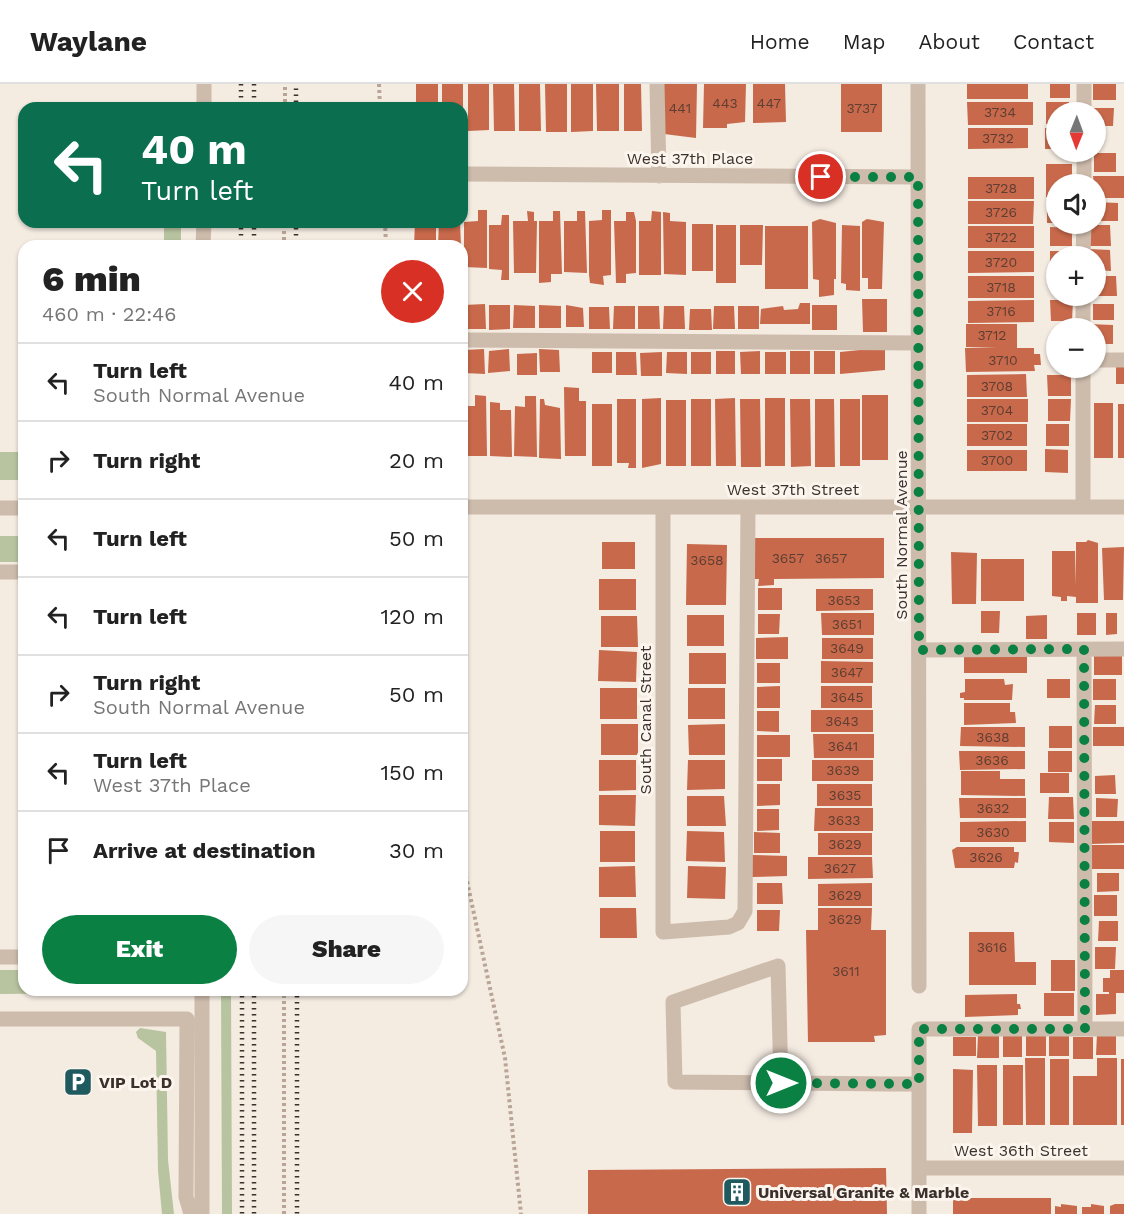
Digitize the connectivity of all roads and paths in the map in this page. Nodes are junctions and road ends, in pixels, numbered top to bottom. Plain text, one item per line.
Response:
1 (204, 84) edge
2 (285, 84) edge
3 (379, 84) edge
4 (657, 84) edge
5 (918, 84) edge
6 (1084, 84) edge
7 (204, 102) edge
8 (285, 102) edge
9 (380, 102) edge
10 (1084, 102) edge
11 (468, 174) edge
12 (658, 176) junction
13 (918, 177) junction
14 (468, 340) edge
15 (918, 343) junction
16 (1106, 360) edge
17 (1124, 360) edge
18 (1083, 378) edge
19 (468, 507) edge
20 (663, 507) junction
21 (748, 507) junction
22 (919, 507) junction
23 (1083, 507) junction
24 (1124, 507) edge
25 (0, 508) edge
26 (18, 508) edge
27 (0, 572) edge
28 (18, 572) edge
29 (1084, 649) junction
30 (1124, 649) edge
31 (919, 650) junction
32 (468, 886) edge
33 (0, 957) edge
34 (18, 957) edge
35 (919, 986) dead end
36 (202, 996) edge
37 (284, 996) edge
38 (0, 1019) edge
39 (1085, 1029) junction
40 (1124, 1029) edge
41 (781, 1083) junction
42 (919, 1084) junction
43 (919, 1168) junction
44 (1124, 1168) edge
45 (191, 1214) edge
46 (201, 1214) edge
47 (284, 1214) edge
48 (521, 1214) edge
49 (919, 1214) edge

1 - 7 street
2 - 8 path
3 - 9 path
4 - 12 street
5 - 13 street, South Normal Avenue
6 - 10 street
11 - 12 street, West 37th Place
12 - 13 street, West 37th Place
13 - 15 street, South Normal Avenue
14 - 15 street
15 - 22 street, South Normal Avenue
16 - 17 street
18 - 23 street
19 - 20 street, West 37th Street
20 - 21 street, West 37th Street
20 - 21 street, South Canal Street
21 - 22 street, West 37th Street
22 - 23 street, West 37th Street
22 - 31 street, South Normal Avenue
23 - 24 street, West 37th Street
25 - 26 street
27 - 28 street
29 - 30 street
29 - 31 street
29 - 39 street
31 - 35 street, South Normal Avenue
32 - 48 path
33 - 34 street
36 - 46 street
37 - 47 path
38 - 45 street
39 - 40 street
39 - 42 street
41 - 41 street
41 - 42 street
42 - 43 street
43 - 44 street, West 36th Street
43 - 49 street

